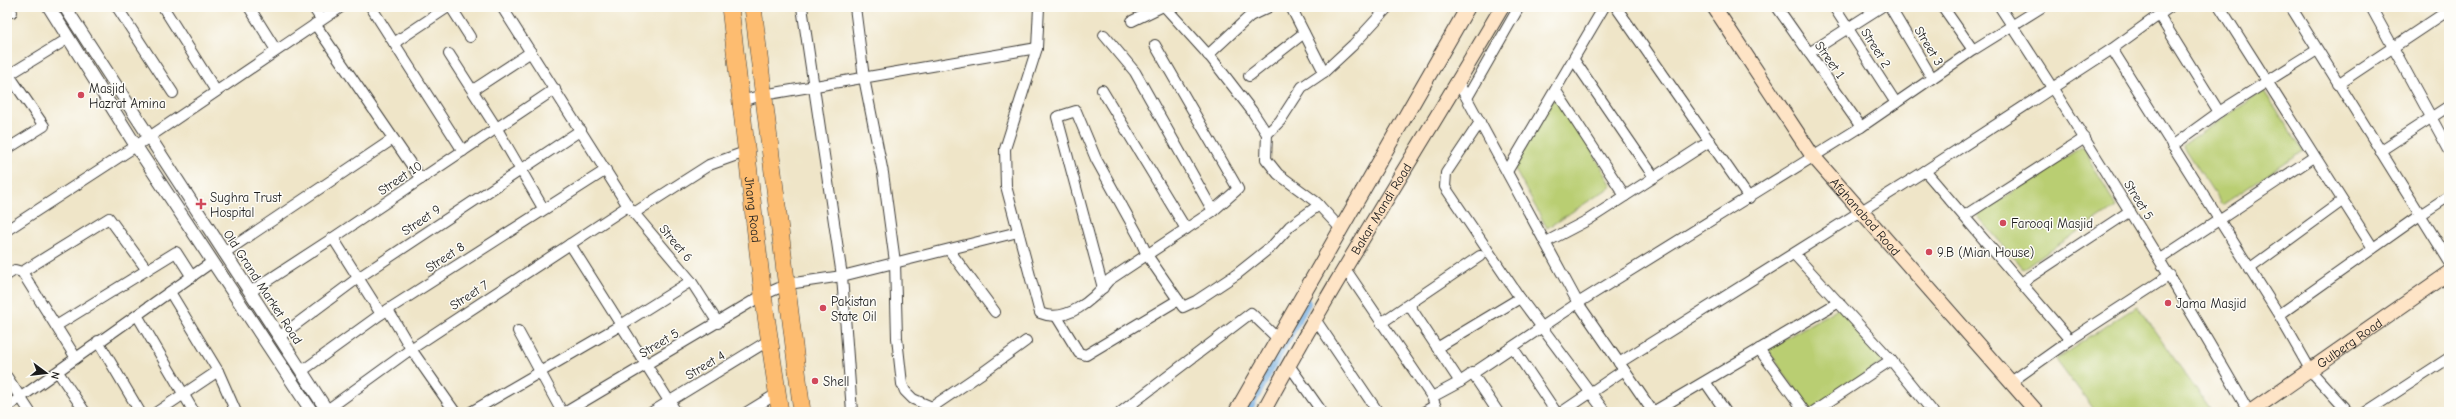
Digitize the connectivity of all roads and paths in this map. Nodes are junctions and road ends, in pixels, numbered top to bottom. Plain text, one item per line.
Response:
1 (49, 7) edge
2 (65, 7) edge
3 (117, 7) edge
4 (163, 7) edge
5 (249, 7) edge
6 (314, 7) edge
7 (341, 7) edge
8 (371, 7) edge
9 (450, 7) edge
10 (502, 7) edge
11 (730, 7) edge
12 (753, 7) edge
13 (802, 7) edge
14 (855, 7) edge
15 (1039, 7) edge
16 (1160, 7) edge
17 (1165, 7) edge
18 (1269, 7) edge
19 (1291, 7) edge
20 (1388, 7) edge
21 (1468, 7) edge
22 (1502, 7) edge
23 (1519, 7) edge
24 (1604, 7) edge
25 (1616, 7) edge
26 (1714, 7) edge
27 (1834, 7) edge
28 (1881, 7) edge
29 (1890, 7) edge
30 (1943, 7) edge
31 (2000, 7) edge
32 (2042, 7) edge
33 (2170, 7) edge
34 (2220, 7) edge
35 (2371, 7) edge
36 (2293, 8) edge
37 (1782, 9) edge
38 (2449, 10) edge
39 (2159, 15) junction
40 (318, 21) junction
41 (1132, 21) dead end
42 (2012, 26) junction
43 (1848, 27) junction
44 (1304, 33) junction
45 (1104, 35) dead end
46 (470, 37) dead end
47 (69, 38) junction
48 (394, 43) junction
49 (1155, 45) dead end
50 (2392, 47) junction
51 (1037, 48) junction
52 (2112, 49) junction
53 (276, 50) junction
54 (1974, 50) junction
55 (2317, 50) junction
56 (531, 52) junction
57 (1810, 53) junction
58 (449, 54) dead end
59 (1208, 55) junction
60 (1574, 60) junction
61 (1324, 72) junction
62 (8, 75) edge
63 (1249, 76) dead end
64 (864, 78) junction
65 (1932, 78) junction
66 (2267, 81) junction
67 (1458, 82) junction
68 (2338, 84) junction
69 (2053, 86) junction
70 (813, 87) junction
71 (555, 89) junction
72 (472, 90) junction
73 (1102, 90) dead end
74 (216, 91) junction
75 (1556, 91) junction
76 (173, 93) dead end
77 (763, 95) junction
78 (1467, 98) junction
79 (741, 101) junction
80 (1896, 103) junction
81 (2449, 106) edge
82 (2219, 112) junction
83 (2431, 118) junction
84 (1480, 122) junction
85 (1861, 127) junction
86 (497, 129) junction
87 (581, 130) junction
88 (1267, 134) junction
89 (148, 138) junction
90 (2085, 138) junction
91 (393, 139) junction
92 (1710, 141) junction
93 (136, 146) junction
94 (2172, 146) junction
95 (7, 149) edge
96 (2449, 150) edge
97 (463, 151) junction
98 (2380, 151) junction
99 (748, 152) junction
100 (1812, 155) junction
101 (2314, 157) junction
102 (520, 168) junction
103 (606, 170) junction
104 (1508, 170) junction
105 (1925, 171) junction
106 (1654, 176) junction
107 (420, 179) junction
108 (1625, 196) junction
109 (2449, 196) edge
110 (1749, 198) junction
111 (2342, 201) junction
112 (1319, 205) junction
113 (544, 208) junction
114 (631, 209) junction
115 (1213, 211) junction
116 (2130, 211) junction
117 (1860, 212) junction
118 (2420, 214) junction
119 (1964, 216) junction
120 (2219, 220) junction
121 (1186, 229) junction
122 (1341, 229) junction
123 (7, 230) edge
124 (1018, 232) junction
125 (333, 238) junction
126 (1546, 242) junction
127 (570, 244) junction
128 (2373, 248) junction
129 (950, 250) junction
130 (224, 253) junction
131 (1794, 254) junction
132 (1147, 255) junction
133 (1480, 256) dead end
134 (2160, 259) junction
135 (2449, 260) edge
136 (212, 262) junction
137 (895, 262) junction
138 (1344, 268) junction
139 (2249, 269) junction
140 (147, 270) junction
141 (22, 272) junction
142 (2449, 273) edge
143 (7, 275) edge
144 (2170, 275) junction
145 (842, 276) junction
146 (192, 277) junction
147 (358, 278) junction
148 (691, 282) junction
149 (2021, 283) junction
150 (788, 284) junction
151 (1103, 288) junction
152 (170, 292) junction
153 (250, 292) junction
154 (764, 295) junction
155 (1520, 298) junction
156 (1178, 300) junction
157 (1578, 302) junction
158 (1839, 302) junction
159 (1409, 305) junction
160 (384, 312) junction
161 (995, 312) dead end
162 (137, 315) junction
163 (2279, 315) junction
164 (1056, 317) junction
165 (1315, 319) junction
166 (718, 323) junction
167 (1381, 323) junction
168 (621, 325) junction
169 (56, 326) junction
170 (1541, 328) junction
171 (518, 332) dead end
172 (279, 337) junction
173 (771, 339) junction
174 (1278, 339) junction
175 (2070, 340) junction
176 (98, 341) junction
177 (1026, 341) dead end
178 (1437, 348) junction
179 (1513, 348) junction
180 (411, 349) junction
181 (1759, 349) junction
182 (76, 358) junction
183 (2449, 358) edge
184 (1890, 360) junction
185 (647, 366) junction
186 (1289, 366) junction
187 (1621, 366) junction
188 (541, 370) junction
189 (218, 371) junction
190 (302, 371) junction
191 (2310, 371) junction
192 (58, 372) junction
193 (1472, 374) junction
194 (7, 377) edge
195 (1460, 382) junction
196 (2011, 382) junction
197 (1706, 383) junction
198 (1252, 385) junction
199 (1591, 392) junction
200 (778, 393) junction
201 (183, 394) junction
202 (1272, 395) junction
203 (20, 399) junction
204 (670, 402) junction
205 (1434, 405) edge
206 (7, 407) edge
207 (328, 411) edge
208 (30, 412) edge
209 (85, 412) edge
210 (140, 412) edge
211 (157, 412) edge
212 (194, 412) edge
213 (236, 412) edge
214 (312, 412) edge
215 (454, 412) edge
216 (472, 412) edge
217 (562, 412) edge
218 (566, 412) edge
219 (652, 412) edge
220 (676, 412) edge
221 (746, 412) edge
222 (780, 412) edge
223 (802, 412) edge
224 (852, 412) edge
225 (1121, 412) edge
226 (1236, 412) edge
227 (1263, 412) edge
228 (1322, 412) edge
229 (1378, 412) edge
230 (1424, 412) edge
231 (1498, 412) edge
232 (1556, 412) edge
233 (1562, 412) edge
234 (1604, 412) edge
235 (1653, 412) edge
236 (1726, 412) edge
237 (1805, 412) edge
238 (1814, 412) edge
239 (1932, 412) edge
240 (2037, 412) edge
241 (2249, 412) edge
242 (2348, 412) edge
243 (2366, 412) edge

1 - 47 street
2 - 89 street, Old Grand Market Road
3 - 76 street
4 - 74 street
5 - 53 street
6 - 40 street
7 - 40 street
8 - 48 street
9 - 46 street
9 - 48 street
10 - 56 street, Street 6
11 - 79 highway, Jhang Road
12 - 77 highway, Jhang Road
13 - 70 street
14 - 64 street
15 - 51 street
16 - 41 street
17 - 59 street
18 - 59 street
19 - 44 street
20 - 61 street
21 - 122 main road, Bakar Mandi Road
22 - 67 main road, Bakar Mandi Road
23 - 78 street
24 - 60 street
25 - 92 street
26 - 100 main road, Afghanabad Road
27 - 43 street, Street 2
28 - 43 street
29 - 65 street, Street 3
30 - 54 street
31 - 42 street, Street 5
32 - 42 street
33 - 39 street
34 - 66 street
35 - 50 street
36 - 55 street
37 - 57 street, Street 1
38 - 50 street
39 - 52 street
39 - 82 street
40 - 53 street
40 - 91 street
42 - 54 street
42 - 69 street, Street 5
43 - 57 street
43 - 80 street, Street 2
44 - 61 street
44 - 63 street
45 - 115 street
47 - 62 street
47 - 93 street
48 - 97 street
49 - 115 street
50 - 68 street
50 - 83 street
51 - 64 street
51 - 124 street
52 - 69 street
52 - 94 street
53 - 74 street
54 - 65 street
55 - 66 street
55 - 68 street
56 - 71 street, Street 6
56 - 72 street
57 - 85 street, Street 1
58 - 72 street
59 - 88 street
60 - 75 street
60 - 106 street
61 - 88 street
62 - 95 street
64 - 70 street
64 - 137 street
65 - 80 street
66 - 82 street
66 - 101 street
67 - 78 street
67 - 138 main road, Bakar Mandi Road
68 - 98 street
69 - 90 street, Street 5
69 - 105 street
70 - 77 street
70 - 145 street
71 - 86 street, Street 10
71 - 87 street, Street 6
72 - 86 street
73 - 121 street
74 - 89 street
75 - 104 street
75 - 108 street
77 - 79 street
77 - 150 highway, Jhang Road
78 - 84 street
79 - 99 highway, Jhang Road
80 - 85 street
81 - 83 street
82 - 94 street
83 - 96 street
83 - 98 street
84 - 104 street
84 - 155 street
85 - 100 street
86 - 97 street, Street 10
86 - 102 street
87 - 102 street, Street 9
87 - 103 street, Street 6
88 - 112 street
89 - 93 street
89 - 130 street, Old Grand Market Road
90 - 116 street, Street 5
90 - 119 street
91 - 107 street
91 - 130 street
92 - 106 street
92 - 110 street
93 - 123 street
93 - 136 street
94 - 120 street
97 - 107 street, Street 10
98 - 118 street
99 - 114 street, Street 7
99 - 154 highway, Jhang Road
100 - 110 street
100 - 117 main road, Afghanabad Road
101 - 111 street
101 - 120 street
102 - 113 street
102 - 147 street, Street 9
103 - 113 street, Street 8
103 - 114 street, Street 6
104 - 126 street
105 - 117 street
105 - 119 street
106 - 108 street
107 - 125 street, Street 10
108 - 126 street
109 - 118 street
110 - 157 street
111 - 128 street
111 - 139 street
112 - 122 street
112 - 156 street
113 - 160 street, Street 8
114 - 127 street, Street 7
114 - 148 street, Street 6
115 - 121 street
116 - 134 street, Street 5
116 - 149 street
117 - 131 street
117 - 196 main road, Afghanabad Road
118 - 128 street
118 - 135 street
119 - 149 street
120 - 134 street
120 - 139 street
121 - 132 street
122 - 174 main road, Bakar Mandi Road
124 - 129 street, Street 5
124 - 164 street
125 - 147 street
125 - 153 street, Street 10
126 - 157 street
127 - 168 street
127 - 180 street, Street 7
128 - 163 street
129 - 137 street, Street 5
129 - 161 street
130 - 153 street, Old Grand Market Road
131 - 158 street
131 - 187 street
132 - 151 street
132 - 151 street
132 - 156 street
133 - 159 street
134 - 144 street, Street 5
136 - 146 street
136 - 214 street
137 - 145 street, Street 5
137 - 177 street
138 - 165 main road, Bakar Mandi Road
138 - 167 street
139 - 163 street
140 - 141 street
140 - 146 street
140 - 169 street
141 - 143 street
141 - 169 street
142 - 191 main road, Gulberg Road
144 - 175 street
144 - 241 street, Street 5
145 - 150 street, Street 5
145 - 224 street
146 - 152 street
147 - 160 street
147 - 172 street, Street 9
148 - 166 street
148 - 168 street, Street 6
149 - 175 street
150 - 154 street, Street 5
150 - 223 highway, Jhang Road
151 - 164 street
152 - 162 street
152 - 189 street
153 - 172 street, Old Grand Market Road
154 - 166 street, Street 5
154 - 173 highway, Jhang Road
155 - 170 street
155 - 178 street
156 - 164 street
157 - 170 street
157 - 187 street
158 - 181 street
158 - 184 street
159 - 167 street
159 - 178 street
160 - 180 street
160 - 190 street, Street 8
162 - 176 street
162 - 201 street
163 - 191 street
165 - 186 main road, Bakar Mandi Road
165 - 229 street
166 - 185 street, Street 5
167 - 205 street
168 - 185 street
168 - 188 street, Street 6
169 - 182 street
170 - 179 street
170 - 199 street
171 - 188 street
172 - 190 street, Old Grand Market Road
173 - 200 highway, Jhang Road
173 - 204 street, Street 4
174 - 198 main road, Bakar Mandi Road
174 - 225 street
175 - 196 street
176 - 182 street
176 - 210 street
178 - 195 street
179 - 193 street
179 - 232 street
180 - 207 street, Street 7
180 - 215 street
181 - 197 street
181 - 237 street
182 - 192 street
183 - 243 street
184 - 238 street
184 - 239 street
185 - 204 street
185 - 218 street, Street 5
186 - 202 main road, Bakar Mandi Road
186 - 228 street
187 - 199 street
187 - 235 street
188 - 216 street, Street 6
188 - 217 street
189 - 201 street
189 - 213 street
190 - 207 street, Old Grand Market Road
191 - 241 main road, Gulberg Road
191 - 242 street
192 - 203 street
192 - 209 street
193 - 195 street
193 - 231 street
194 - 203 street
195 - 205 street
196 - 240 main road, Afghanabad Road
197 - 235 street
197 - 236 street
198 - 202 main road
198 - 226 main road, Bakar Mandi Road
199 - 233 street
199 - 234 street
200 - 221 street
200 - 222 highway, Jhang Road
201 - 211 street
201 - 212 street
202 - 227 main road, Bakar Mandi Road
203 - 206 street
203 - 208 street
204 - 219 street, Street 4
204 - 220 street
205 - 230 street

